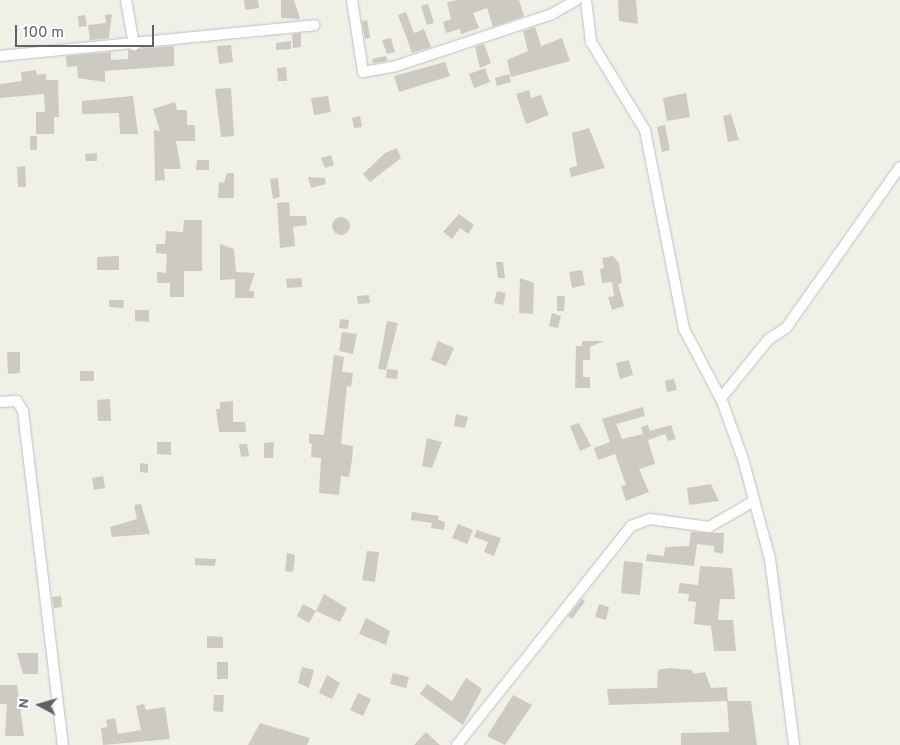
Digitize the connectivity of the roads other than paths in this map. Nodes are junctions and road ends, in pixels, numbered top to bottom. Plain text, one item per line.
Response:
1 (126, 0) edge
2 (352, 0) edge
3 (576, 0) edge
4 (586, 0) edge
5 (314, 25) dead end
6 (134, 45) junction
7 (0, 56) edge
8 (900, 167) edge
9 (721, 398) junction
10 (0, 402) edge
11 (754, 501) junction
12 (459, 744) edge
13 (63, 745) edge
14 (794, 745) edge

1 - 6 street
2 - 3 street
4 - 9 street
5 - 6 street
6 - 7 street
8 - 9 street
9 - 11 street
10 - 13 street
11 - 12 street
11 - 14 street

